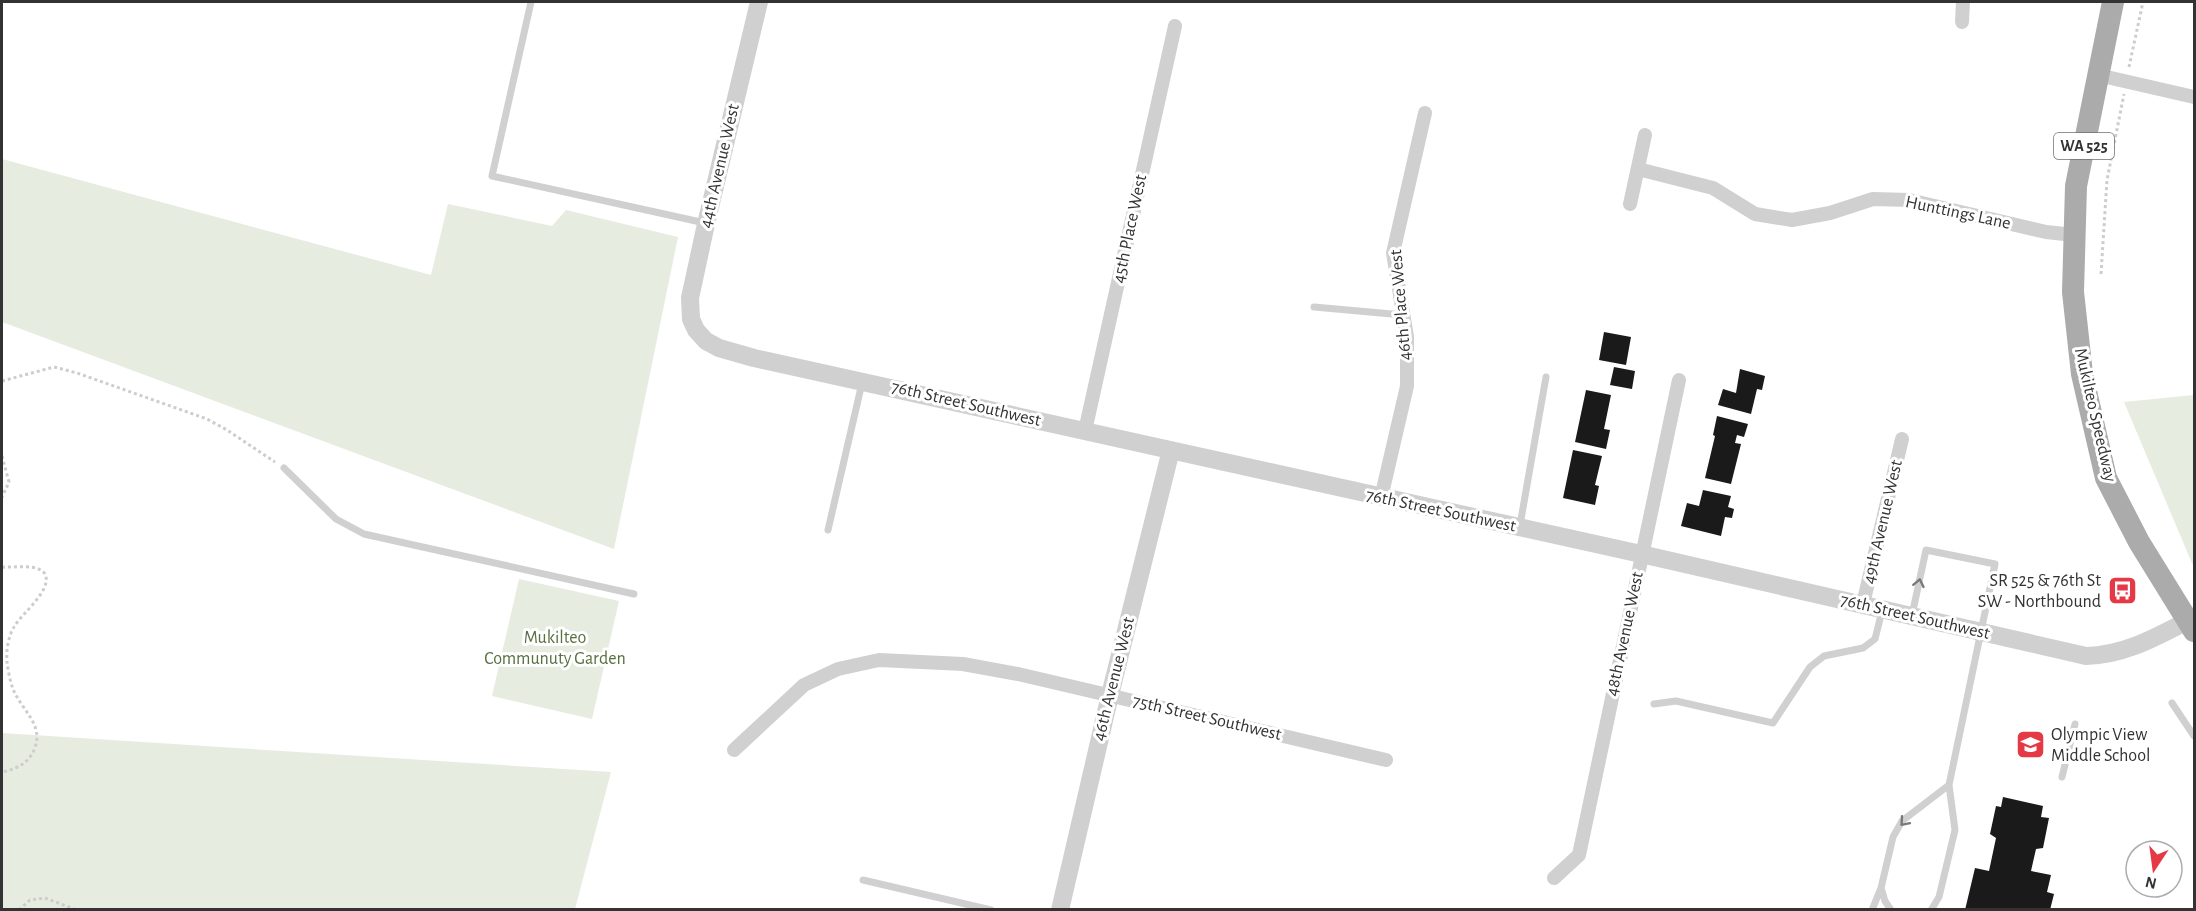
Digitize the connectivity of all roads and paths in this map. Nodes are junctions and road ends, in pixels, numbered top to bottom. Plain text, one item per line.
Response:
1 (531, 2) edge
2 (759, 2) edge
3 (1963, 2) edge
4 (2113, 2) edge
5 (2143, 2) edge
6 (1962, 22) dead end
7 (1175, 26) dead end
8 (2098, 75) junction
9 (2126, 82) junction
10 (2194, 97) edge
11 (1425, 113) dead end
12 (1645, 135) dead end
13 (1638, 169) junction
14 (1630, 204) dead end
15 (706, 224) junction
16 (2074, 235) junction
17 (2101, 274) dead end
18 (1314, 307) dead end
19 (1403, 315) junction
20 (696, 330) joint
21 (1546, 376) dead end
22 (1679, 380) dead end
23 (2, 381) edge
24 (862, 381) junction
25 (1085, 431) junction
26 (1902, 439) dead end
27 (1171, 450) junction
28 (2, 456) edge
29 (284, 468) joint
30 (2, 497) edge
31 (1381, 498) junction
32 (1519, 528) junction
33 (828, 530) dead end
34 (1641, 554) junction
35 (2, 567) edge
36 (634, 594) dead end
37 (1863, 604) junction
38 (1882, 609) junction
39 (1911, 616) junction
40 (2191, 626) edge
41 (1982, 632) junction
42 (1110, 695) junction
43 (2172, 703) dead end
44 (1654, 704) dead end
45 (2074, 724) dead end
46 (2194, 736) edge
47 (734, 750) dead end
48 (1386, 760) dead end
49 (2, 772) edge
50 (2062, 777) dead end
51 (1949, 785) junction
52 (1554, 878) dead end
53 (863, 880) dead end
54 (1881, 888) junction
55 (19, 909) edge
56 (77, 909) edge
57 (991, 909) edge
58 (1060, 909) edge
59 (1872, 909) edge
60 (1891, 909) edge
61 (1931, 909) edge

1 - 15 lane
2 - 15 street, 44th Avenue West
3 - 6 street
4 - 8 main road, Mukilteo Speedway / WA 525
5 - 9 path
7 - 25 street, 45th Place West
8 - 9 street
8 - 16 main road, Mukilteo Speedway / WA 525
9 - 10 street
9 - 17 path
11 - 19 street, 46th Place West
12 - 13 street
13 - 14 street
13 - 16 street, Hunttings Lane
15 - 20 street, 44th Avenue West
16 - 40 main road, Mukilteo Speedway / WA 525
18 - 19 lane
19 - 31 street, 46th Place West
20 - 24 street, 76th Street Southwest
21 - 32 lane
22 - 34 street, 48th Avenue West
23 - 29 path
24 - 25 street, 76th Street Southwest
24 - 33 lane
25 - 27 street, 76th Street Southwest
26 - 37 street, 49th Avenue West
27 - 31 street, 76th Street Southwest
27 - 42 street, 46th Avenue West
28 - 30 path
29 - 36 lane
31 - 32 street, 76th Street Southwest
32 - 34 street, 76th Street Southwest
34 - 37 street, 76th Street Southwest
34 - 52 street, 48th Avenue West
35 - 49 path
37 - 38 street, 76th Street Southwest
38 - 39 street, 76th Street Southwest
38 - 44 lane
39 - 41 street, 76th Street Southwest
39 -> 41 lane
40 - 41 street, 76th Street Southwest
41 - 51 lane
42 - 47 street, 75th Street Southwest
42 - 48 street, 75th Street Southwest
42 - 58 street, 46th Avenue West
43 - 46 lane
45 - 50 lane
51 -> 54 lane
51 - 61 lane
53 - 57 lane
54 - 59 lane
54 - 60 lane
55 - 56 path

